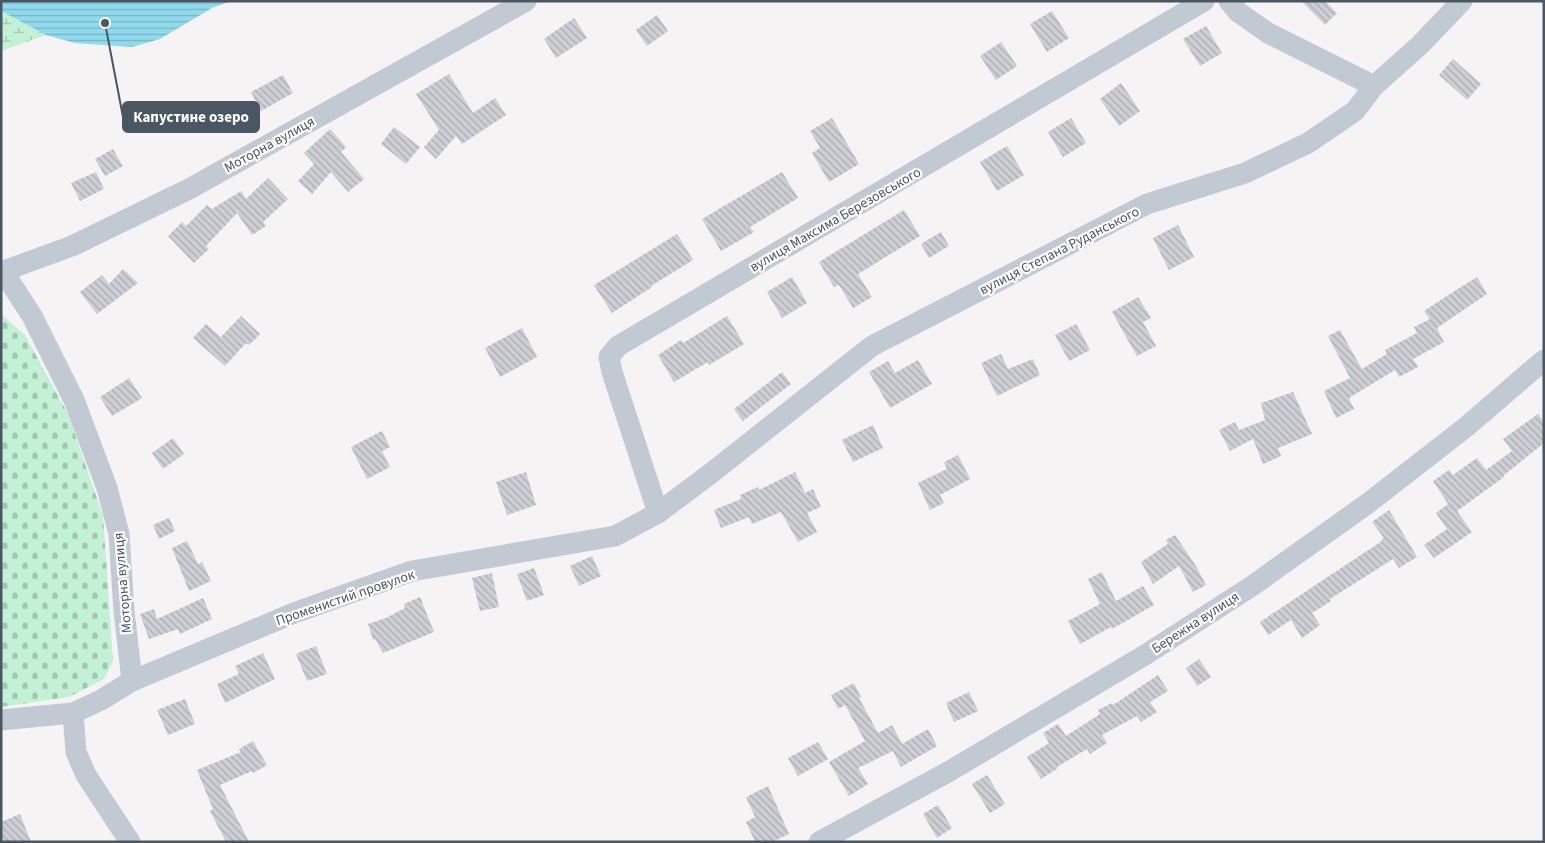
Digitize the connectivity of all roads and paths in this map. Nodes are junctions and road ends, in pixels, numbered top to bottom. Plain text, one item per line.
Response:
1 (526, 1) edge
2 (1204, 1) edge
3 (1229, 1) edge
4 (1462, 1) edge
5 (1374, 86) junction
6 (2, 272) edge
7 (1544, 360) edge
8 (658, 513) junction
9 (132, 681) junction
10 (74, 713) junction
11 (1, 720) edge
12 (130, 842) edge
13 (819, 842) edge

1 - 6 street, Моторна вулиця
2 - 8 street, вулиця Максима Березовського
3 - 5 street
4 - 5 street, вулиця Степана Руданського
5 - 8 street, вулиця Степана Руданського
6 - 9 street, Моторна вулиця
7 - 13 street, Бережна вулиця
8 - 9 street, Променистий провулок
9 - 10 street, Променистий провулок
10 - 11 street, Променистий провулок
10 - 12 street

